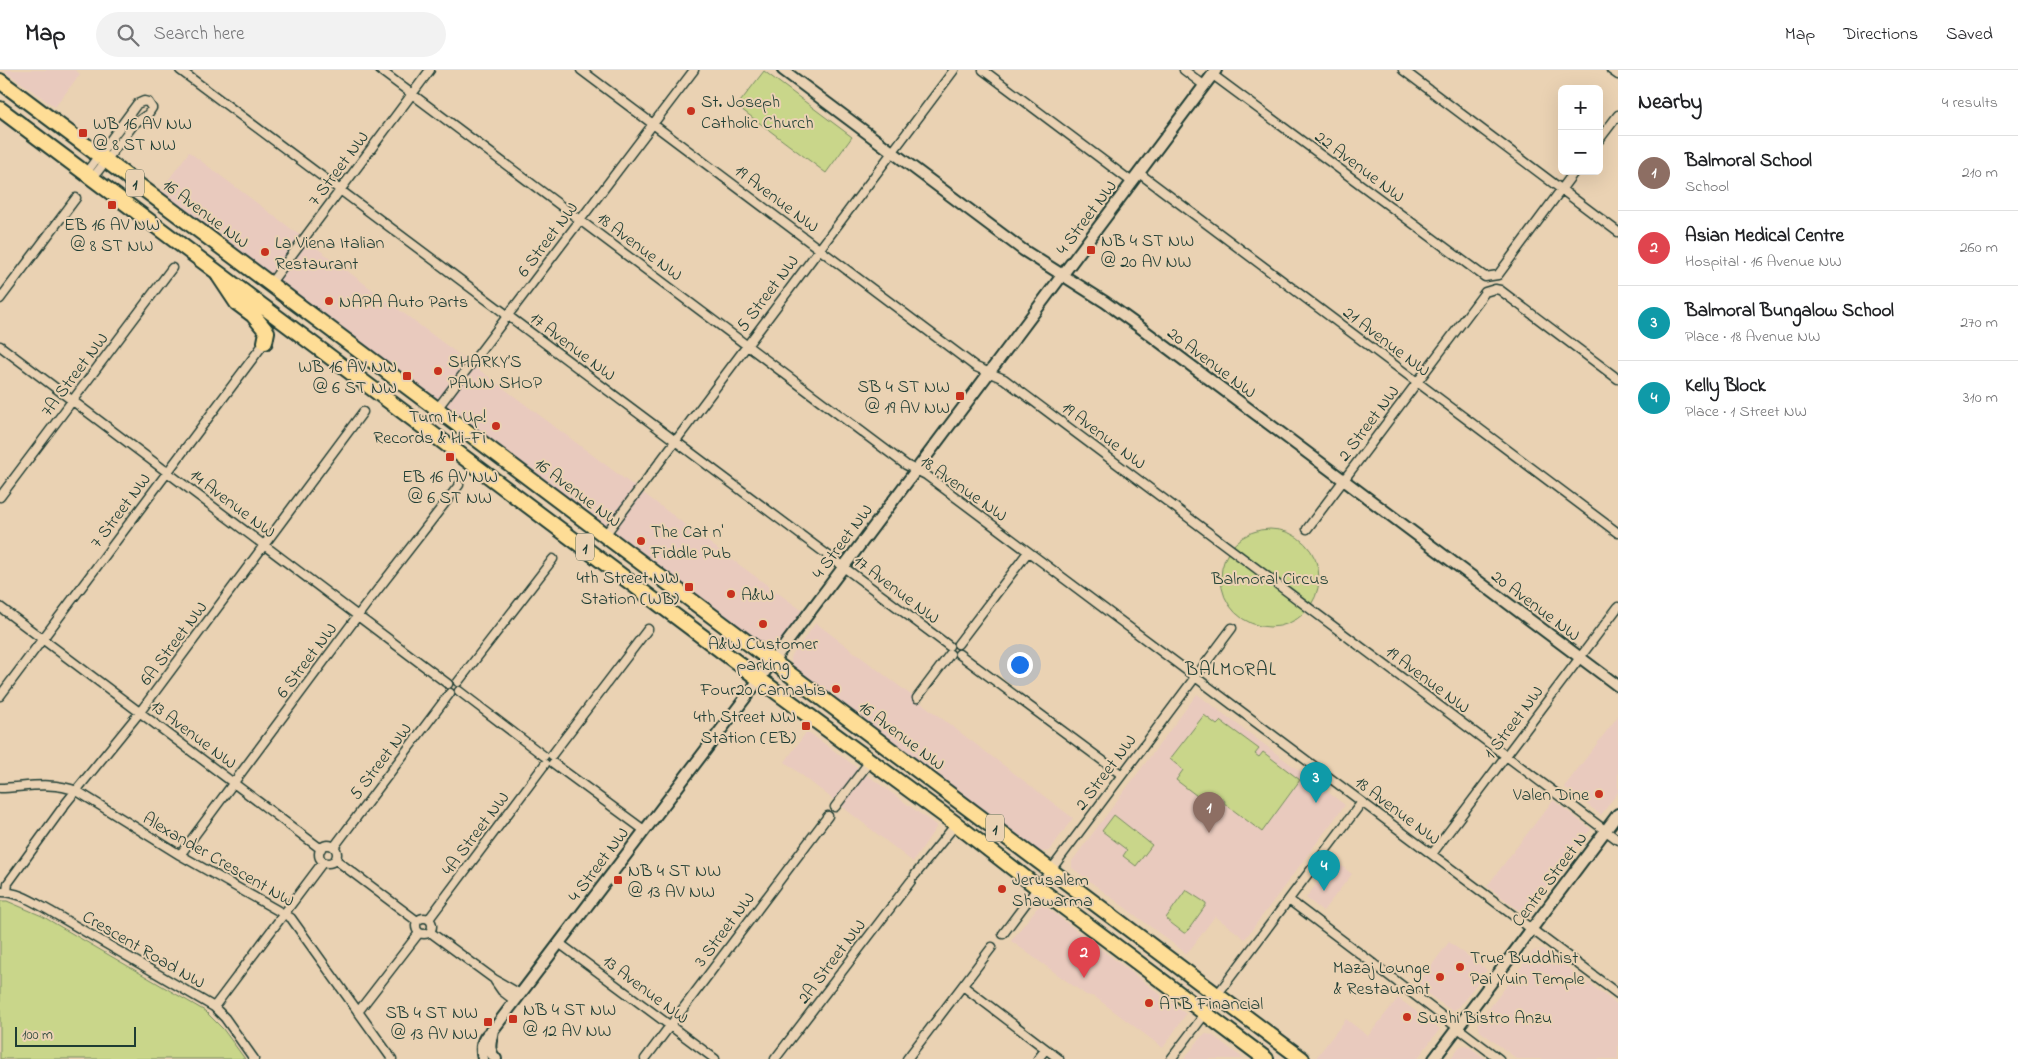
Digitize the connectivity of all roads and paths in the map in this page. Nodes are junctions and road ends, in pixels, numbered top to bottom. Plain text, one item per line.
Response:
1 (180, 70) edge
2 (380, 70) edge
3 (430, 70) edge
4 (581, 70) edge
5 (694, 70) edge
6 (782, 70) edge
7 (954, 70) edge
8 (983, 70) edge
9 (1184, 70) edge
10 (1402, 70) edge
11 (1611, 70) edge
12 (1214, 73) edge
13 (1618, 75) edge
14 (0, 81) edge
15 (1205, 86) junction
16 (412, 94) junction
17 (0, 109) edge
18 (1618, 115) edge
19 (653, 125) junction
20 (1603, 135) edge
21 (892, 152) junction
22 (102, 158) junction
23 (1572, 175) edge
24 (89, 176) junction
25 (1135, 178) junction
26 (340, 190) junction
27 (1562, 190) junction
28 (76, 198) dead end
29 (580, 220) junction
30 (1618, 232) edge
31 (820, 249) junction
32 (172, 268) dead end
33 (214, 269) junction
34 (1063, 275) junction
35 (270, 284) junction
36 (0, 298) edge
37 (507, 316) junction
38 (265, 342) joint
39 (748, 345) junction
40 (0, 346) edge
41 (988, 373) junction
42 (1618, 379) edge
43 (1417, 382) junction
44 (73, 400) junction
45 (436, 409) junction
46 (363, 412) dead end
47 (424, 426) junction
48 (674, 441) junction
49 (916, 470) junction
50 (167, 473) junction
51 (1343, 480) junction
52 (459, 485) dead end
53 (0, 497) edge
54 (1307, 529) dead end
55 (1618, 533) edge
56 (605, 535) junction
57 (265, 546) junction
58 (1028, 552) junction
59 (553, 559) dead end
60 (843, 567) junction
61 (0, 607) edge
62 (1618, 607) edge
63 (358, 616) junction
64 (1232, 628) dead end
65 (648, 629) dead end
66 (43, 639) junction
67 (958, 644) junction
68 (949, 650) junction
69 (959, 654) junction
70 (1580, 658) junction
71 (772, 661) junction
72 (1195, 676) junction
73 (759, 679) junction
74 (458, 682) junction
75 (448, 684) junction
76 (1618, 686) edge
77 (459, 691) junction
78 (450, 693) junction
79 (0, 696) edge
80 (917, 698) dead end
81 (140, 712) junction
82 (1506, 756) junction
83 (549, 759) junction
84 (870, 761) junction
85 (1122, 775) junction
86 (233, 782) junction
87 (0, 788) edge
88 (77, 791) junction
89 (1362, 802) junction
90 (834, 807) dead end
91 (1618, 814) edge
92 (828, 816) dead end
93 (956, 824) junction
94 (644, 830) junction
95 (1606, 831) junction
96 (1618, 840) edge
97 (334, 847) junction
98 (321, 849) junction
99 (1432, 854) junction
100 (180, 855) junction
101 (336, 860) junction
102 (323, 862) junction
103 (1050, 870) junction
104 (1037, 888) junction
105 (4, 892) edge
106 (1289, 900) junction
107 (284, 914) junction
108 (429, 920) junction
109 (417, 921) junction
110 (1532, 929) junction
111 (430, 932) junction
112 (419, 933) junction
113 (1003, 934) dead end
114 (559, 943) junction
115 (992, 947) dead end
116 (962, 986) junction
117 (1618, 994) edge
118 (1217, 995) junction
119 (518, 998) junction
120 (214, 1007) junction
121 (358, 1012) junction
122 (1205, 1014) junction
123 (670, 1026) junction
124 (1457, 1028) junction
125 (1046, 1049) junction
126 (487, 1058) edge
127 (254, 1059) edge
128 (392, 1059) edge
129 (645, 1059) edge
130 (715, 1059) edge
131 (775, 1059) edge
132 (907, 1059) edge
133 (1038, 1059) edge
134 (1059, 1059) edge
135 (1171, 1059) edge
136 (1266, 1059) edge
137 (1302, 1059) edge
138 (1434, 1059) edge
139 (1499, 1059) edge

1 - 26 street, 17 Avenue NW
2 - 16 street, 18 Avenue NW
3 - 16 street, 7 Street NW
4 - 19 street, 19 Avenue NW
5 - 19 street, 6 Street NW
6 - 21 street, 20 Avenue NW
7 - 21 street, 5 Street NW
8 - 25 street, 21 Avenue NW
9 - 15 street
10 - 27 street
11 - 13 street
12 - 15 street, 4 Street NW
12 - 27 street, 22 Avenue NW
14 - 22 highway, 16 Avenue NW / 1
15 - 25 street, 4 Street NW
16 - 26 street, 7 Street NW
16 - 29 street, 18 Avenue NW
17 - 24 highway, 1
18 - 20 street
19 - 29 street, 6 Street NW
19 - 31 street, 19 Avenue NW
21 - 31 street, 5 Street NW
21 - 34 street, 20 Avenue NW
22 - 22 street
22 - 24 street
22 - 35 highway, 16 Avenue NW / 1
23 - 27 street
24 - 33 highway, 1
25 - 34 street, 4 Street NW
25 - 43 street, 21 Avenue NW
26 - 35 street, 7 Street NW
26 - 37 street, 17 Avenue NW
27 - 30 street
28 - 36 street
29 - 37 street, 6 Street NW
29 - 39 street, 18 Avenue NW
31 - 39 street, 5 Street NW
31 - 41 street, 19 Avenue NW
32 - 44 street, 7A Street NW
33 - 38 highway
33 - 47 highway, 1
34 - 41 street, 4 Street NW
34 - 51 street, 20 Avenue NW
35 - 45 highway, 16 Avenue NW / 1
37 - 45 street, 6 Street NW
37 - 48 street, 17 Avenue NW
38 - 50 street, 7 Street NW
39 - 48 street, 5 Street NW
39 - 49 street, 18 Avenue NW
40 - 44 street, 14 Avenue NW
41 - 49 street, 4 Street NW
41 - 82 street, 19 Avenue NW
42 - 43 street, 2 Street NW
43 - 51 street, 2 Street NW
43 - 55 street, 21 Avenue NW
44 - 50 street, 14 Avenue NW
44 - 53 street, 7A Street NW
45 - 47 street, 6 Street NW
45 - 56 highway, 16 Avenue NW / 1
46 - 57 street, 6A Street NW
47 - 73 highway, 1
48 - 56 street, 5 Street NW
48 - 60 street, 17 Avenue NW
49 - 58 street, 18 Avenue NW
49 - 60 street, 4 Street NW
50 - 57 street, 14 Avenue NW
50 - 66 street, 7 Street NW
51 - 54 street, 2 Street NW
51 - 70 street, 20 Avenue NW
52 - 63 street, 6 Street NW
56 - 71 highway, 16 Avenue NW / 1
57 - 63 street, 14 Avenue NW
57 - 81 street, 6A Street NW
58 - 67 street
58 - 72 street, 18 Avenue NW
59 - 74 street
60 - 68 street, 17 Avenue NW
60 - 71 street, 4 Street NW
61 - 66 street, 13 Avenue NW
62 - 70 street, 1 Street NW
63 - 75 street, 14 Avenue NW
63 - 86 street, 6 Street NW
64 - 72 street, 2 Street NW
65 - 83 street, 4A Street NW
66 - 79 street, 7 Street NW
66 - 81 street, 13 Avenue NW
67 - 68 street
67 - 69 street
68 - 69 street
68 - 80 street
69 - 85 street
70 - 76 street, 20 Avenue NW
70 - 82 street, 1 Street NW
71 - 73 street, 4 Street NW
71 - 103 highway, 16 Avenue NW / 1
72 - 85 street, 2 Street NW
72 - 89 street, 18 Avenue NW
73 - 84 highway, 1
73 - 94 street, 4 Street NW
74 - 75 street
74 - 77 street
75 - 78 street
77 - 78 street
77 - 83 street
78 - 97 street, 5 Street NW
81 - 86 street, 13 Avenue NW
81 - 88 street, 6A Street NW
82 - 95 street, 19 Avenue NW
82 - 99 street, 1 Street NW
83 - 94 street
83 - 108 street, 4A Street NW
84 - 90 street
84 - 93 highway, 1
85 - 103 street, 2 Street NW
86 - 98 street, 13 Avenue NW
86 - 100 street, 6 Street NW
87 - 88 street, Alexander Crescent NW
88 - 100 street, Alexander Crescent NW
88 - 105 street, 6A Street NW
89 - 99 street, 18 Avenue NW
89 - 106 street
91 - 95 street, Centre Street N
92 - 123 street, 3 Street NW
93 - 104 highway, 1
93 - 131 street, 2A Street NW
94 - 114 street, 4 Street NW
95 - 96 street, 19 Avenue NW
95 - 110 street, Centre Street N
97 - 98 street
97 - 101 street
98 - 102 street
99 - 110 street, 18 Avenue NW
100 - 107 street, Alexander Crescent NW
101 - 102 street
101 - 109 street
102 - 107 street
103 - 104 street, 2 Street NW
103 - 118 highway, 16 Avenue NW / 1
104 - 113 street, 2 Street NW
104 - 122 highway, 1
105 - 120 street, Crescent Road NW
106 - 118 street
106 - 124 street
107 - 120 street
107 - 121 street, Alexander Crescent NW
108 - 109 street
108 - 111 street
109 - 112 street
110 - 117 street, 18 Avenue NW
110 - 124 street, Centre Street N
111 - 112 street
111 - 119 street
112 - 121 street
114 - 119 street, 4 Street NW
114 - 123 street, 13 Avenue NW
115 - 116 street
116 - 125 street
116 - 132 street
118 - 137 highway, 16 Avenue NW / 1
119 - 126 street, 4 Street NW
120 - 127 street, Crescent Road NW
121 - 128 street, Alexander Crescent NW
122 - 135 street
122 - 136 highway, 1
123 - 129 street, 3 Street NW
123 - 130 street, 13 Avenue NW
124 - 138 street, Centre Street N
124 - 139 street
125 - 133 street
125 - 134 street

